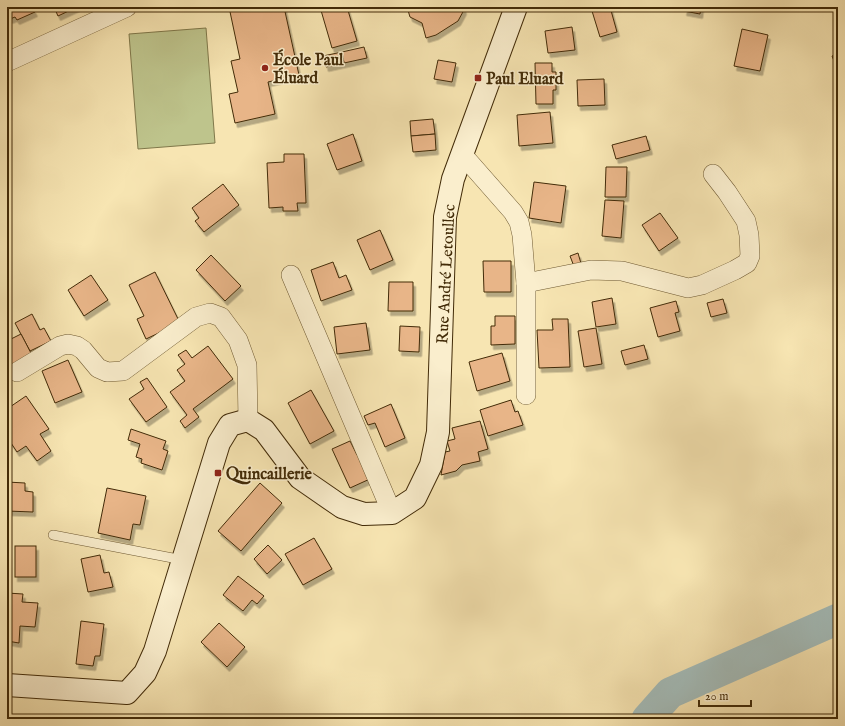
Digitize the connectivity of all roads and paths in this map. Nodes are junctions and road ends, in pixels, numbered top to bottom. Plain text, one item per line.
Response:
1 (127, 7) edge
2 (516, 7) edge
3 (9, 56) edge
4 (462, 154) junction
5 (713, 174) dead end
6 (291, 275) dead end
7 (526, 283) junction
8 (17, 372) dead end
9 (526, 395) dead end
10 (248, 420) junction
11 (392, 513) junction
12 (53, 535) dead end
13 (183, 560) junction
14 (7, 685) edge

1 - 3 street
2 - 4 main road, Rue André Letoullec
4 - 7 street
4 - 11 main road, Rue André Letoullec
5 - 7 street
6 - 11 street
7 - 9 street
8 - 10 street
10 - 11 main road
10 - 13 main road
12 - 13 lane
13 - 14 main road

